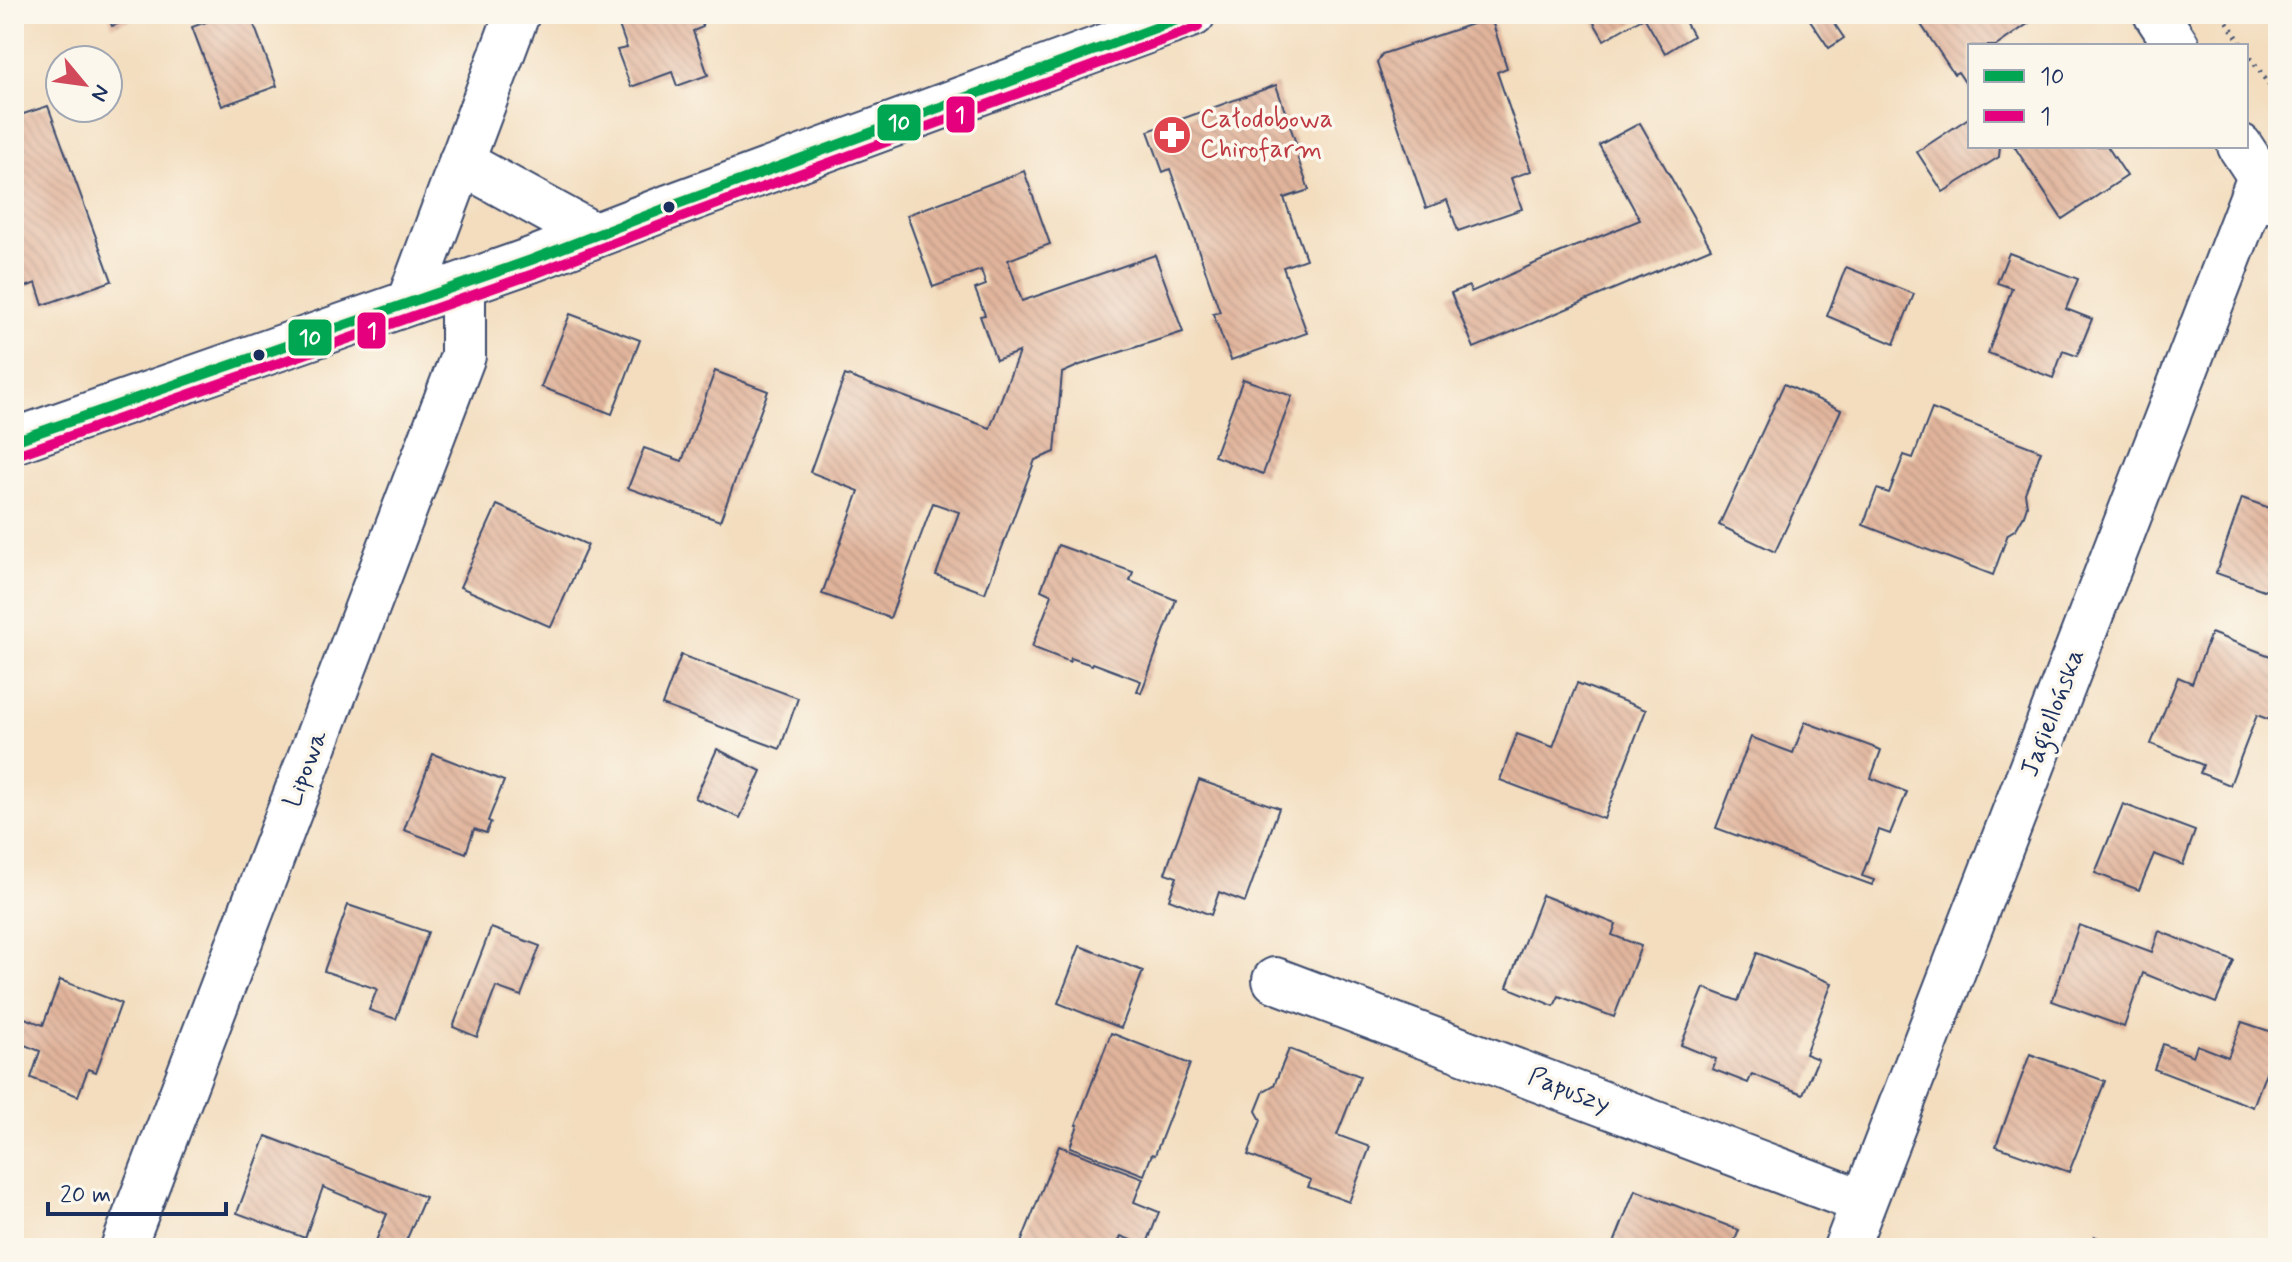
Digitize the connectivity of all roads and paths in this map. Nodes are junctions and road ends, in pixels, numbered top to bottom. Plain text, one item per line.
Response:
1 (517, 14) edge
2 (1193, 14) edge
3 (2156, 14) edge
4 (2222, 14) edge
5 (2176, 44) edge
6 (2240, 44) edge
7 (2248, 56) edge
8 (2278, 98) edge
9 (461, 162) junction
10 (2259, 176) edge
11 (594, 235) junction
12 (463, 285) junction
13 (409, 302) junction
14 (14, 441) edge
15 (1275, 980) dead end
16 (1863, 1202) junction
17 (123, 1248) edge
18 (1846, 1248) edge

1 - 9 street
2 - 11 street
3 - 5 street
4 - 6 path
7 - 8 path
9 - 11 street
9 - 13 street
10 - 16 street, Jagiellońska
11 - 12 street
12 - 13 street
12 - 17 street, Lipowa
13 - 14 street
15 - 16 street, Papuszy
16 - 18 street, Jagiellońska

